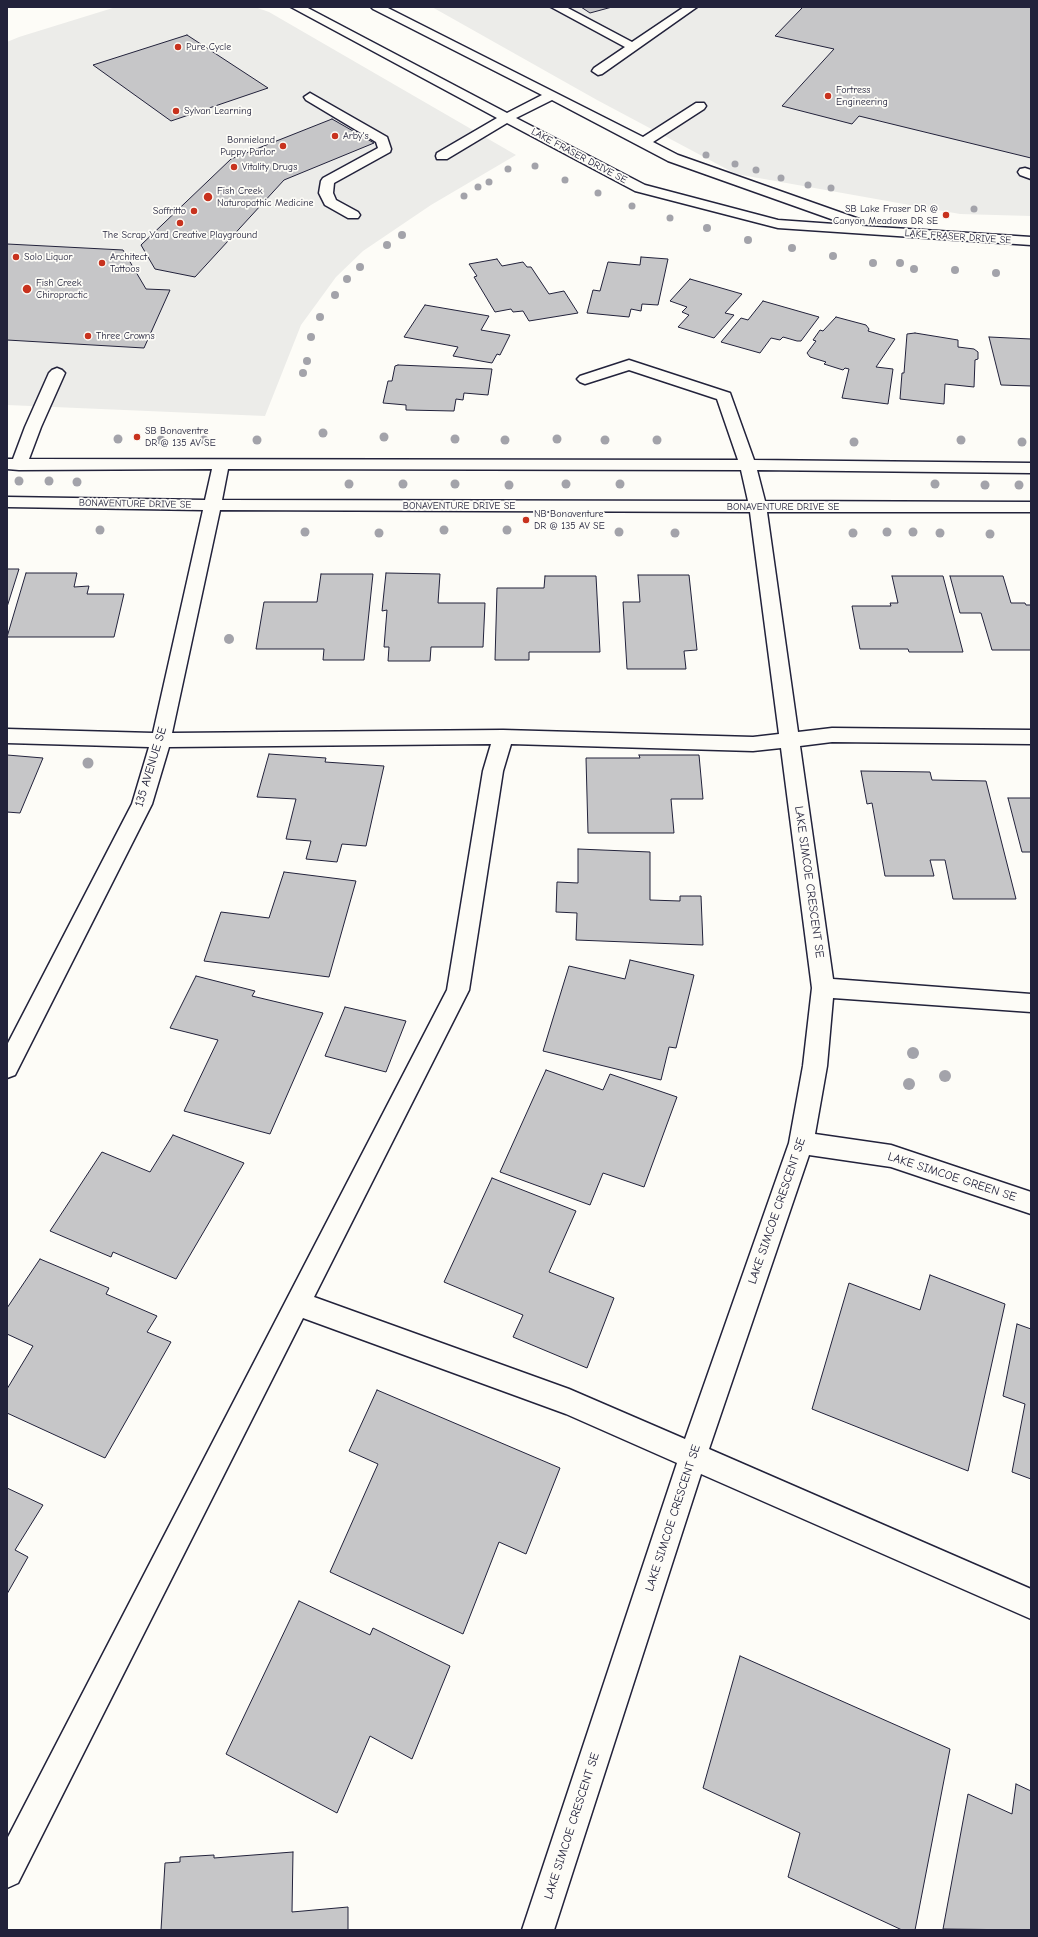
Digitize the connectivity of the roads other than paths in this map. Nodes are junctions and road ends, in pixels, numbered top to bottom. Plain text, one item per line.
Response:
1 (297, 7) edge
2 (377, 7) edge
3 (557, 7) edge
4 (691, 7) edge
5 (633, 47) junction
6 (598, 71) dead end
7 (552, 95) junction
8 (310, 97) dead end
9 (700, 106) dead end
10 (506, 118) junction
11 (642, 142) junction
12 (442, 156) dead end
13 (353, 215) dead end
14 (885, 232) junction
15 (1031, 242) edge
16 (57, 373) dead end
17 (585, 379) dead end
18 (13, 465) edge
19 (221, 465) junction
20 (748, 465) junction
21 (1031, 468) edge
22 (7, 502) edge
23 (213, 505) junction
24 (758, 507) junction
25 (1031, 507) edge
26 (7, 736) edge
27 (503, 737) junction
28 (1031, 737) edge
29 (161, 740) junction
30 (790, 740) junction
31 (822, 988) junction
32 (1031, 1003) edge
33 (7, 1068) edge
34 (801, 1143) junction
35 (1031, 1203) edge
36 (298, 1304) junction
37 (693, 1455) junction
38 (1031, 1604) edge
39 (7, 1872) edge
40 (538, 1930) edge

1 - 10 street, LAKE FRASER DRIVE SE
2 - 7 street, LAKE FRASER DRIVE SE
3 - 5 street
4 - 5 street
5 - 6 street
7 - 10 street
7 - 11 street, LAKE FRASER DRIVE SE
8 - 13 street
9 - 11 street
10 - 12 street
10 - 14 street, LAKE FRASER DRIVE SE
11 - 14 street, LAKE FRASER DRIVE SE
14 - 15 street, LAKE FRASER DRIVE SE
16 - 18 street
17 - 20 street, LAKE SIMCOE CRESCENT SE
18 - 19 street
19 - 20 street
19 - 23 street, 135 AVENUE SE
20 - 21 street
20 - 24 street, LAKE SIMCOE CRESCENT SE
22 - 23 street, BONAVENTURE DRIVE SE
23 - 24 street, BONAVENTURE DRIVE SE
23 - 29 street, 135 AVENUE SE
24 - 25 street, BONAVENTURE DRIVE SE
24 - 30 street, LAKE SIMCOE CRESCENT SE
26 - 29 street
27 - 29 street
27 - 30 street
27 - 36 street
28 - 30 street
29 - 33 street, 135 AVENUE SE
30 - 31 street, LAKE SIMCOE CRESCENT SE
31 - 32 street
31 - 34 street, LAKE SIMCOE CRESCENT SE
34 - 35 street, LAKE SIMCOE GREEN SE
34 - 37 street, LAKE SIMCOE CRESCENT SE
36 - 37 street
36 - 39 street
37 - 38 street
37 - 40 street, LAKE SIMCOE CRESCENT SE

